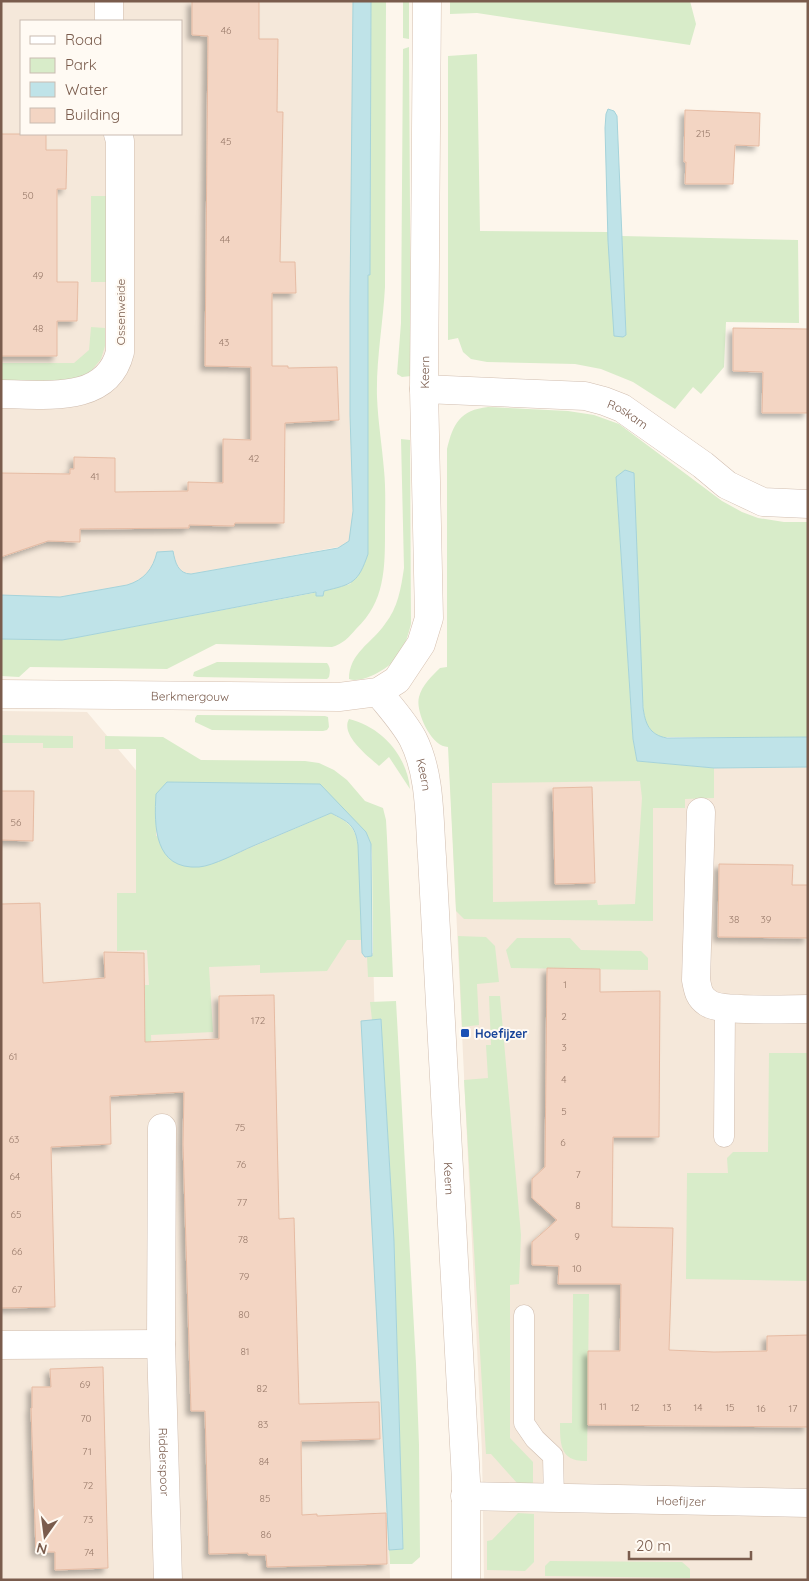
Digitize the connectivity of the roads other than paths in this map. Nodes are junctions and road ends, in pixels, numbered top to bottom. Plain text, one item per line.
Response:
1 (109, 1) edge
2 (427, 1) edge
3 (109, 20) edge
4 (118, 135) edge
5 (424, 389) junction
6 (1, 394) edge
7 (808, 504) edge
8 (378, 692) junction
9 (1, 694) edge
10 (701, 812) dead end
11 (725, 1008) junction
12 (808, 1009) edge
13 (162, 1128) dead end
14 (724, 1137) dead end
15 (524, 1315) dead end
16 (161, 1344) junction
17 (1, 1345) edge
18 (465, 1496) junction
19 (554, 1499) junction
20 (808, 1503) edge
21 (168, 1580) edge
22 (466, 1580) edge

1 - 3 street
2 - 5 street, Keern
4 - 6 street, Ossenweide
5 - 7 street, Roskam
5 - 8 street, Keern
8 - 9 street, Berkmergouw
8 - 18 street, Keern
10 - 11 street
11 - 12 street
11 - 14 lane
13 - 16 street, Ridderspoor
15 - 19 lane
16 - 17 street
16 - 21 street, Ridderspoor
18 - 19 street, Hoefijzer
18 - 22 street, Keern
19 - 20 street, Hoefijzer

